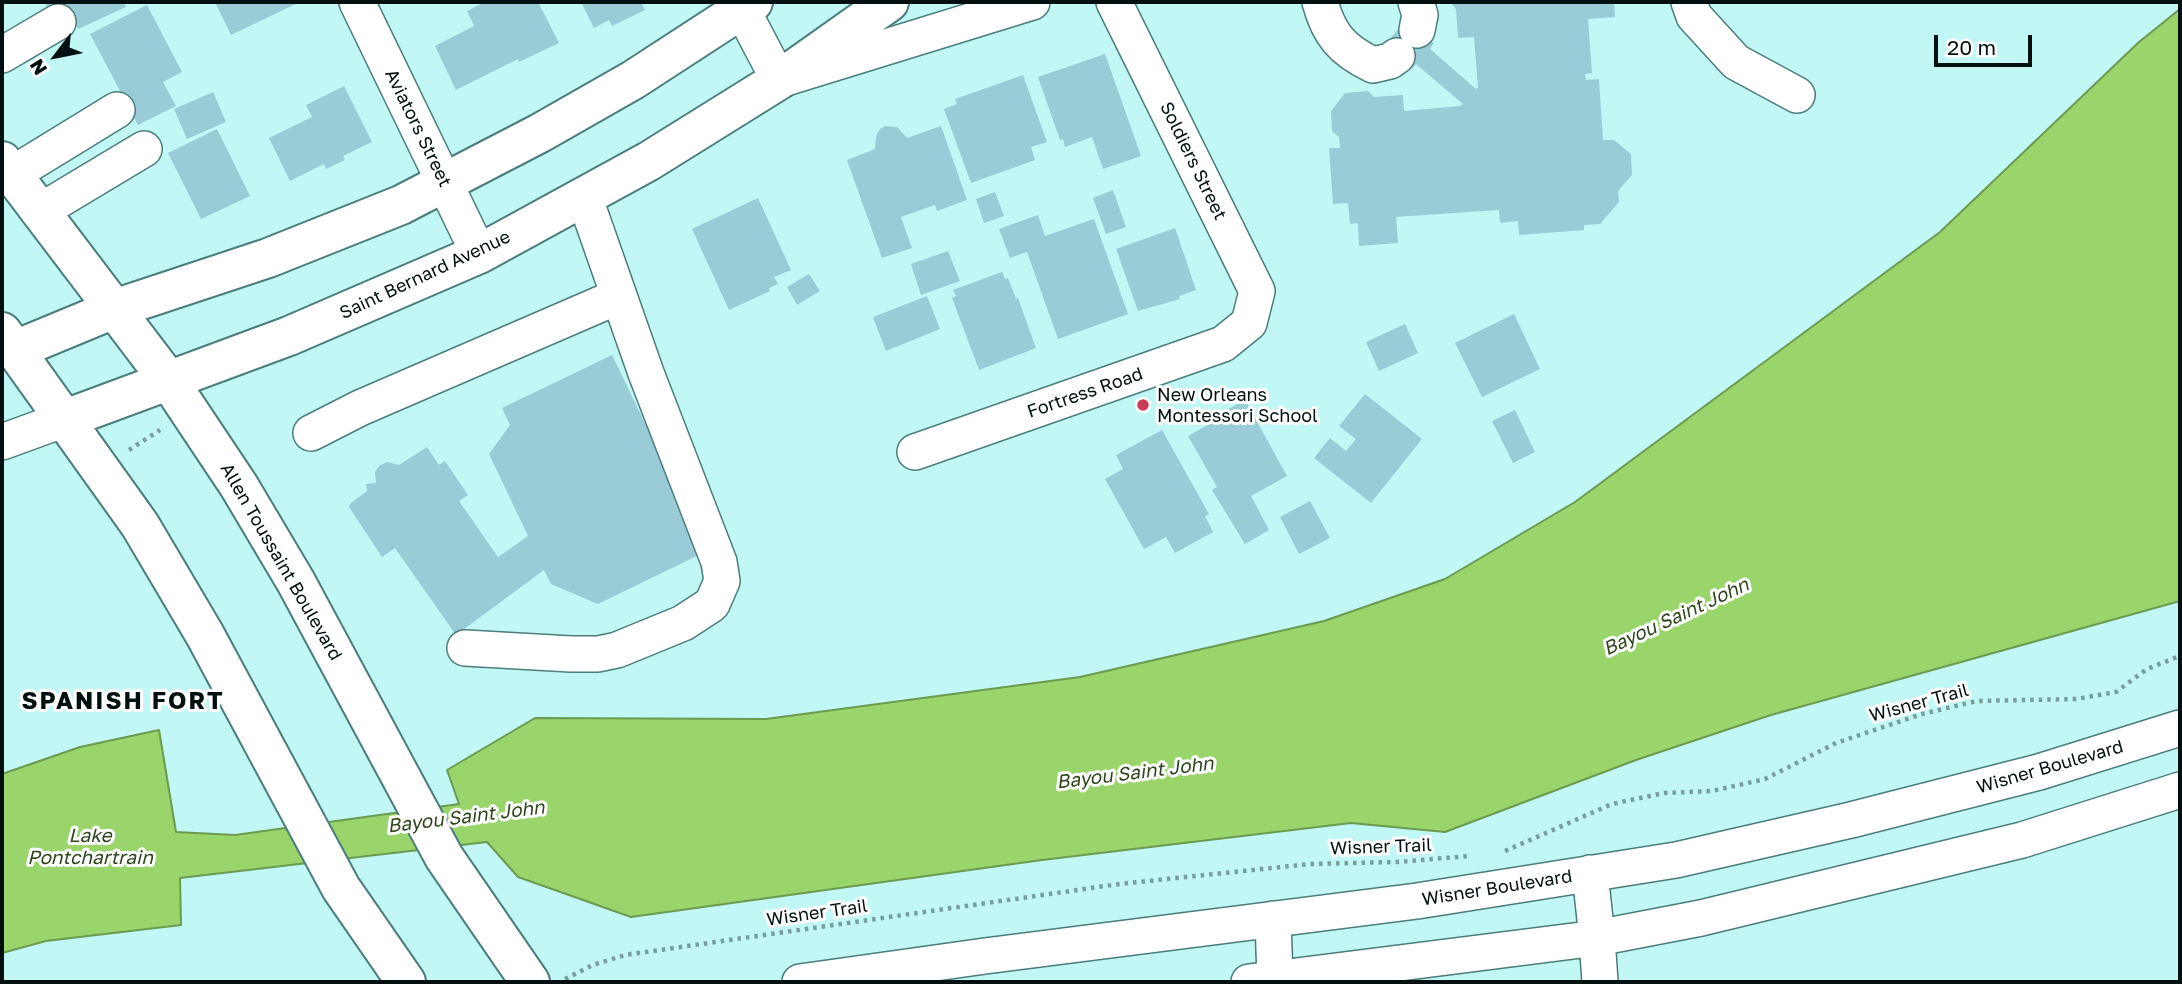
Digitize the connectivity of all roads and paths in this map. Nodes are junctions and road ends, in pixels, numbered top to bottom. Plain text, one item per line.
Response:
1 (357, 2) edge
2 (889, 2) edge
3 (1032, 2) edge
4 (1114, 2) edge
5 (1320, 2) edge
6 (1689, 2) edge
7 (744, 4) edge
8 (58, 22) dead end
9 (1410, 29) edge
10 (2, 55) edge
11 (779, 80) junction
12 (1797, 95) dead end
13 (117, 110) dead end
14 (144, 149) dead end
15 (7, 168) edge
16 (445, 184) junction
17 (584, 196) junction
18 (39, 212) junction
19 (479, 254) junction
20 (619, 296) junction
21 (114, 309) junction
22 (1249, 323) joint
23 (6, 346) edge
24 (169, 381) junction
25 (65, 419) junction
26 (167, 426) dead end
27 (311, 433) dead end
28 (2, 442) edge
29 (126, 451) dead end
30 (915, 452) dead end
31 (465, 648) dead end
32 (2180, 656) edge
33 (2180, 728) edge
34 (2180, 790) edge
35 (1499, 854) dead end
36 (1478, 855) dead end
37 (1590, 873) junction
38 (1273, 919) junction
39 (1597, 938) junction
40 (1262, 981) edge
41 (406, 982) edge
42 (530, 982) edge
43 (556, 982) edge
44 (800, 982) edge
45 (1600, 982) edge

1 - 16 street, Aviators Street
2 - 11 main road, Saint Bernard Avenue
3 - 11 street
4 - 22 street, Soldiers Street
5 - 9 street
6 - 12 street
7 - 11 street
7 - 16 main road
8 - 10 street
11 - 17 main road, Saint Bernard Avenue
13 - 15 street
14 - 18 street
15 - 18 main road, Allen Toussaint Boulevard
16 - 19 street, Aviators Street
16 - 21 main road
17 - 19 main road, Saint Bernard Avenue
17 - 20 street
18 - 21 main road, Allen Toussaint Boulevard
19 - 24 main road, Saint Bernard Avenue
20 - 27 street
20 - 31 street
21 - 23 main road
21 - 24 main road, Allen Toussaint Boulevard
22 - 30 street, Fortress Road
23 - 25 main road
24 - 25 main road, Saint Bernard Avenue
24 - 42 main road, Allen Toussaint Boulevard
25 - 28 street, Saint Bernard Avenue
25 - 41 main road
26 - 29 path
32 - 35 path, Wisner Trail
33 - 37 street, Wisner Boulevard
34 - 39 street
36 - 43 path, Wisner Trail
37 - 38 street, Wisner Boulevard
37 - 39 street
38 - 40 street
38 - 44 street, Wisner Boulevard
39 - 40 street
39 - 45 street

